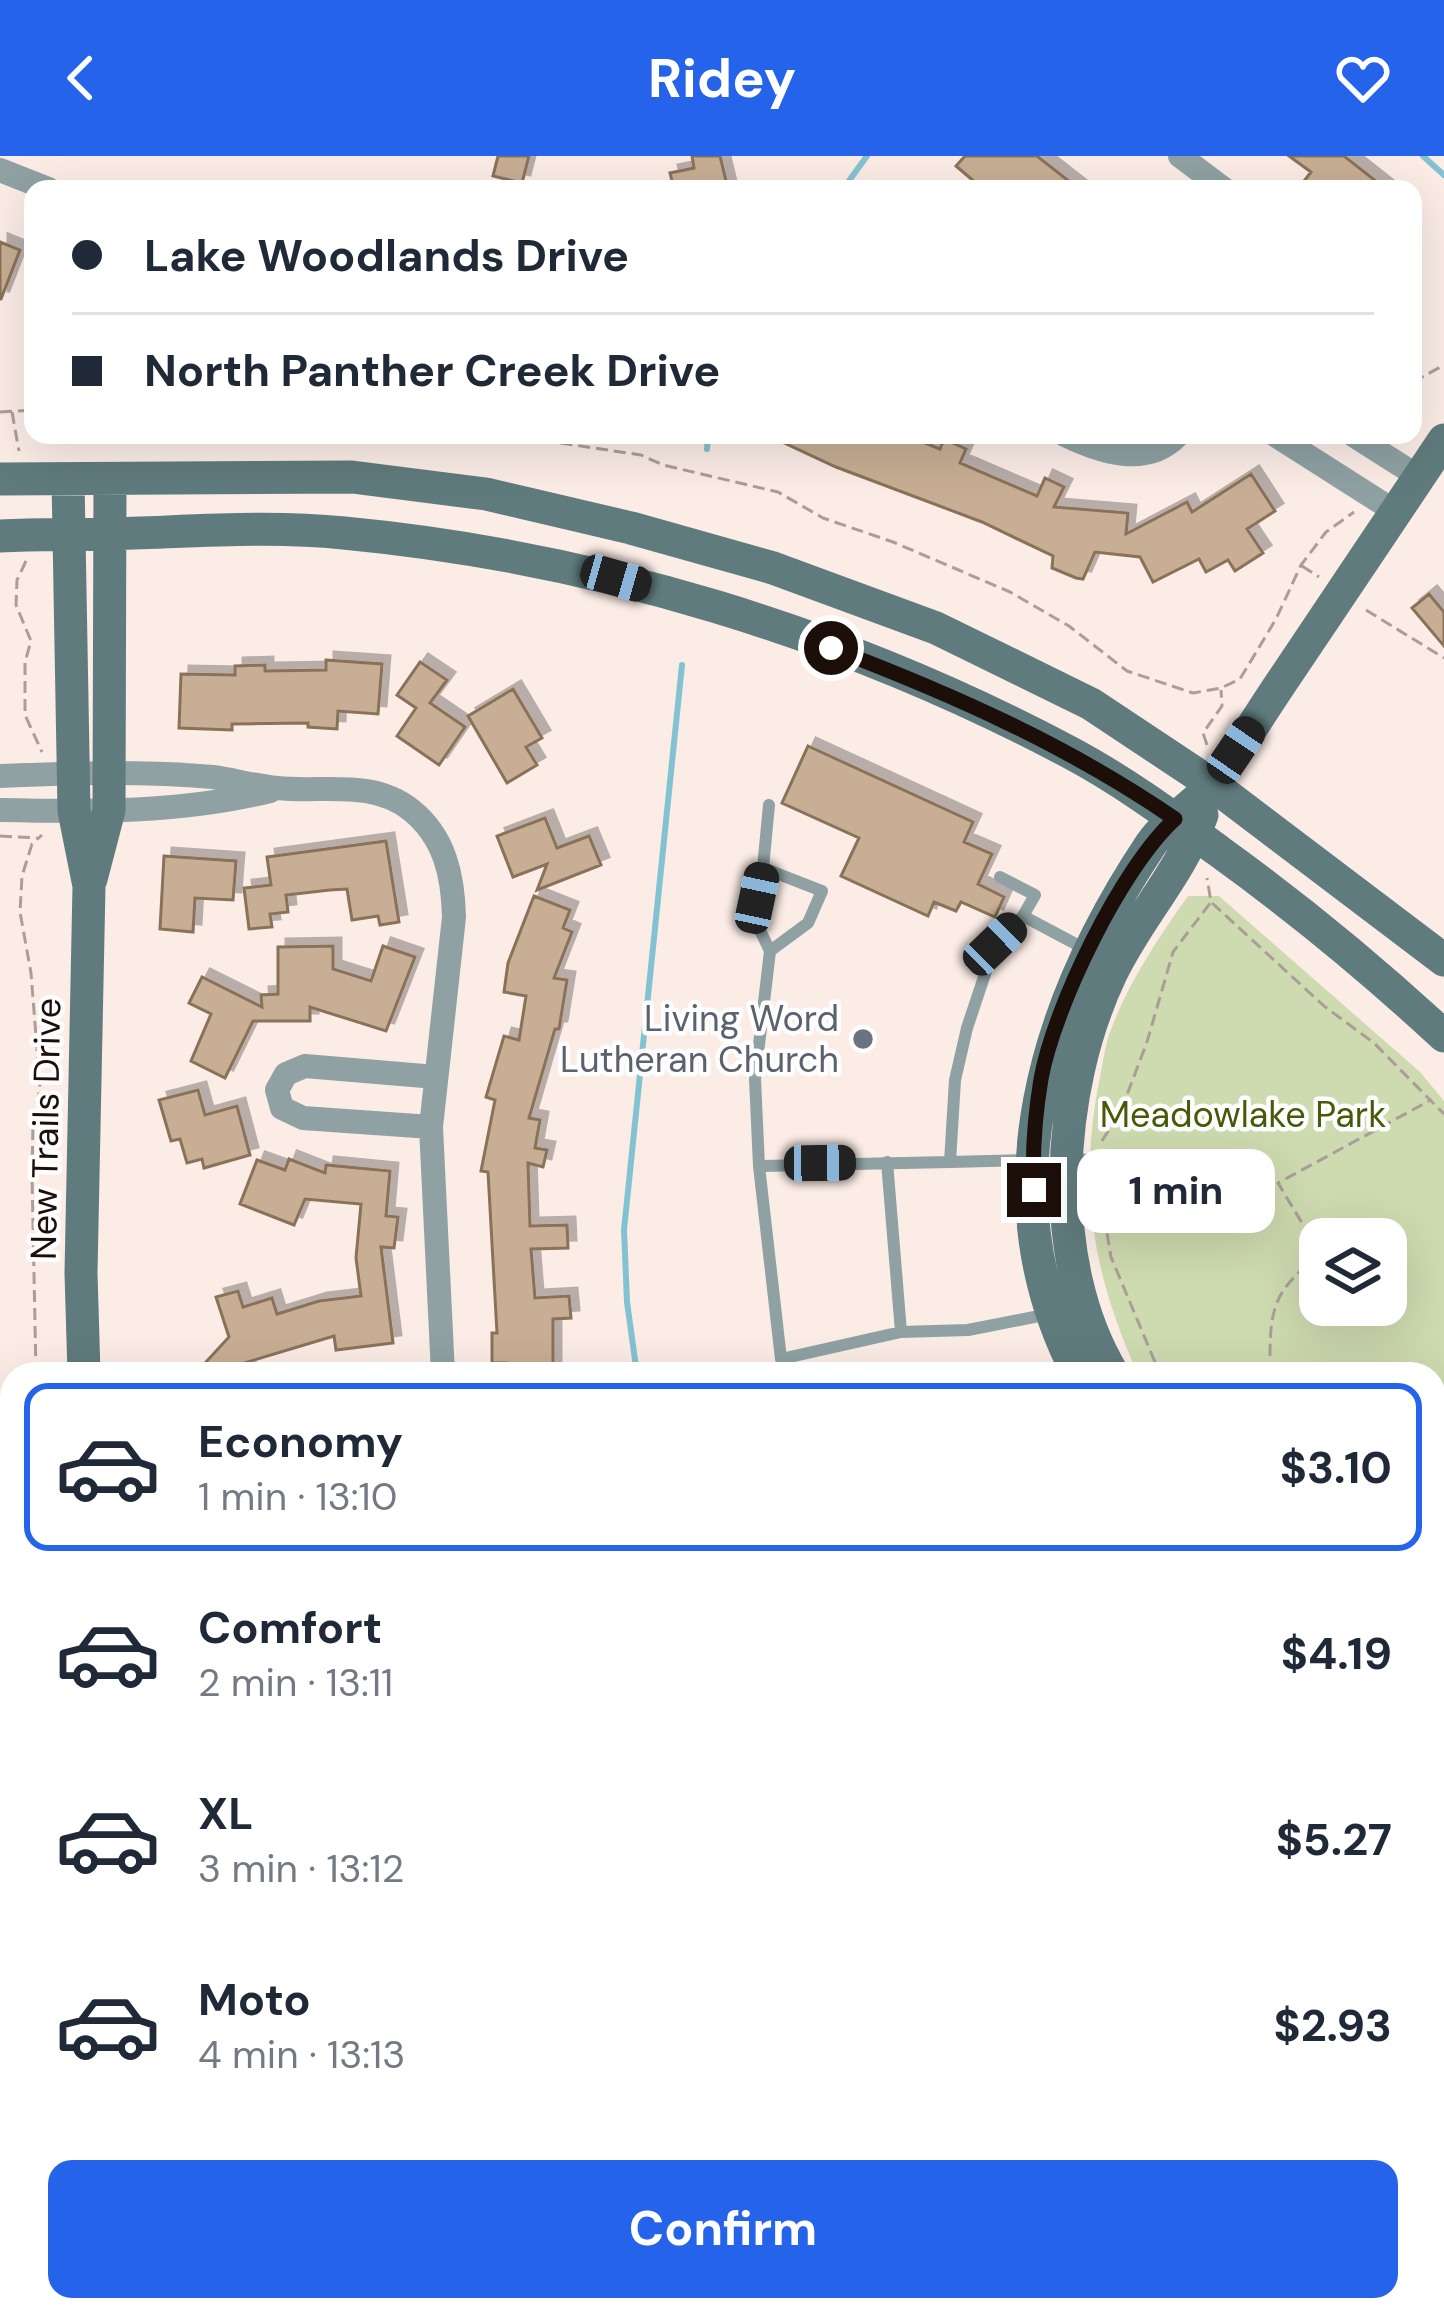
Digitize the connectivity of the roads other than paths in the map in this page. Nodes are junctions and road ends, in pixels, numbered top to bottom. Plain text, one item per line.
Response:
1 (1180, 156) edge
2 (1212, 180) edge
3 (1444, 440) edge
4 (1092, 444) edge
5 (1169, 444) edge
6 (1288, 444) edge
7 (1367, 444) edge
8 (1419, 477) junction
9 (12, 479) edge
10 (68, 479) junction
11 (110, 479) junction
12 (1383, 504) junction
13 (111, 534) junction
14 (14, 535) edge
15 (70, 535) junction
16 (110, 772) junction
17 (60, 774) junction
18 (0, 776) edge
19 (1201, 776) junction
20 (279, 788) junction
21 (770, 806) dead end
22 (0, 809) edge
23 (109, 810) junction
24 (62, 811) junction
25 (1184, 836) junction
26 (763, 868) junction
27 (1000, 877) dead end
28 (89, 886) junction
29 (1023, 916) junction
30 (770, 951) junction
31 (1090, 952) junction
32 (1444, 960) edge
33 (1444, 1036) edge
34 (436, 1077) junction
35 (431, 1127) junction
36 (1066, 1160) junction
37 (887, 1162) junction
38 (950, 1162) junction
39 (759, 1166) junction
40 (1236, 1204) dead end
41 (1050, 1313) junction
42 (901, 1332) junction
43 (84, 1362) edge
44 (441, 1362) edge
45 (1072, 1362) edge
46 (1106, 1362) edge

1 - 2 street
3 - 8 main road
4 - 5 street
6 - 12 street
7 - 8 street
8 - 12 main road
9 - 10 main road
10 - 11 main road
10 - 15 main road, New Trails Drive
11 - 13 main road, New Trails Drive
11 - 19 main road
12 - 19 main road
13 - 15 main road
13 - 16 main road, New Trails Drive
13 - 25 main road
14 - 15 main road
15 - 17 main road, New Trails Drive
16 - 17 street
16 - 20 street
16 - 23 main road, New Trails Drive
17 - 18 street
17 - 24 main road, New Trails Drive
19 - 25 main road
19 - 32 main road
20 - 23 street
20 - 34 street
21 - 26 lane
22 - 24 street
23 - 24 street
23 - 28 main road, New Trails Drive
24 - 28 main road, New Trails Drive
25 - 31 main road
25 - 33 main road
25 - 36 main road
26 - 30 lane
26 - 30 lane
27 - 29 lane
28 - 43 main road, New Trails Drive
29 - 31 lane
29 - 38 lane
30 - 39 lane
31 - 36 main road
34 - 35 street
34 - 35 street
35 - 44 street
36 - 38 lane
36 - 40 lane
36 - 41 main road
36 - 46 main road
37 - 38 lane
37 - 39 lane
37 - 42 lane
39 - 42 lane
41 - 42 lane
41 - 45 main road

